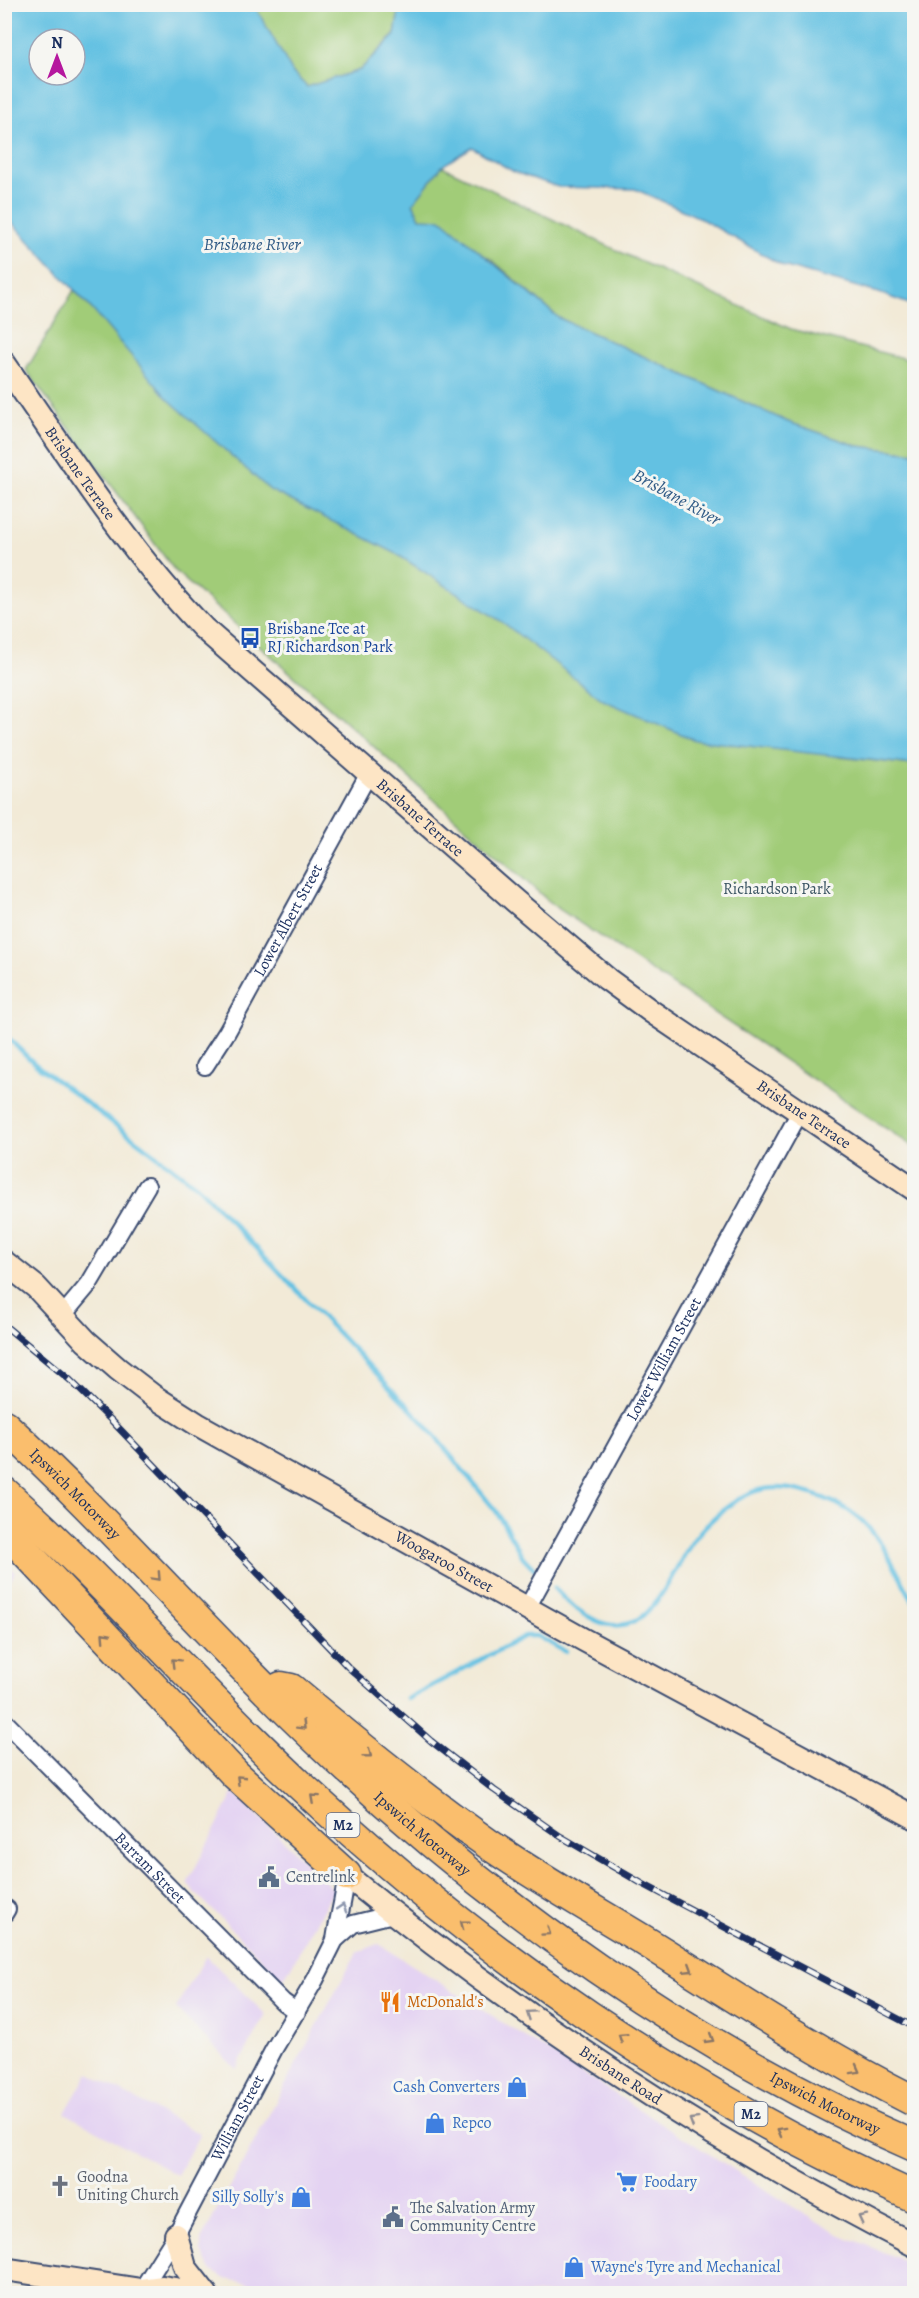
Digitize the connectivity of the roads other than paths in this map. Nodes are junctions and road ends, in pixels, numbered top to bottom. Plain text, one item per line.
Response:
1 (4, 363) edge
2 (369, 773) junction
3 (205, 1066) dead end
4 (800, 1112) junction
5 (147, 1186) dead end
6 (915, 1190) edge
7 (4, 1262) edge
8 (63, 1315) junction
9 (4, 1425) edge
10 (4, 1491) edge
11 (4, 1529) edge
12 (527, 1608) junction
13 (261, 1684) junction
14 (4, 1721) edge
15 (915, 1817) edge
16 (346, 1875) junction
17 (393, 1914) junction
18 (335, 1940) junction
19 (297, 2012) junction
20 (915, 2101) edge
21 (915, 2146) edge
22 (915, 2197) edge
23 (176, 2235) junction
24 (915, 2245) edge
25 (4, 2269) edge
26 (142, 2292) edge
27 (206, 2294) edge

1 - 2 main road, Brisbane Terrace
2 - 3 street, Lower Albert Street
2 - 4 main road, Brisbane Terrace
4 - 6 main road, Brisbane Terrace
4 - 12 street, Lower William Street
5 - 8 street
7 - 8 main road, Woogaroo Street
8 - 12 main road, Woogaroo Street
9 -> 13 highway, Ipswich Motorway / M2
22 -> 10 highway, M2
16 -> 11 highway
12 - 15 main road, Woogaroo Street
13 -> 20 highway
13 -> 21 highway, Ipswich Motorway / M2
14 - 19 street, Barram Street
16 - 17 main road, Brisbane Road
18 -> 16 street, William Street
17 - 18 street, William Street
24 -> 17 main road, Brisbane Road
18 - 19 street, William Street
19 - 23 street, William Street
23 - 26 street, William Street
23 - 27 main road
25 - 26 main road
26 - 27 main road

